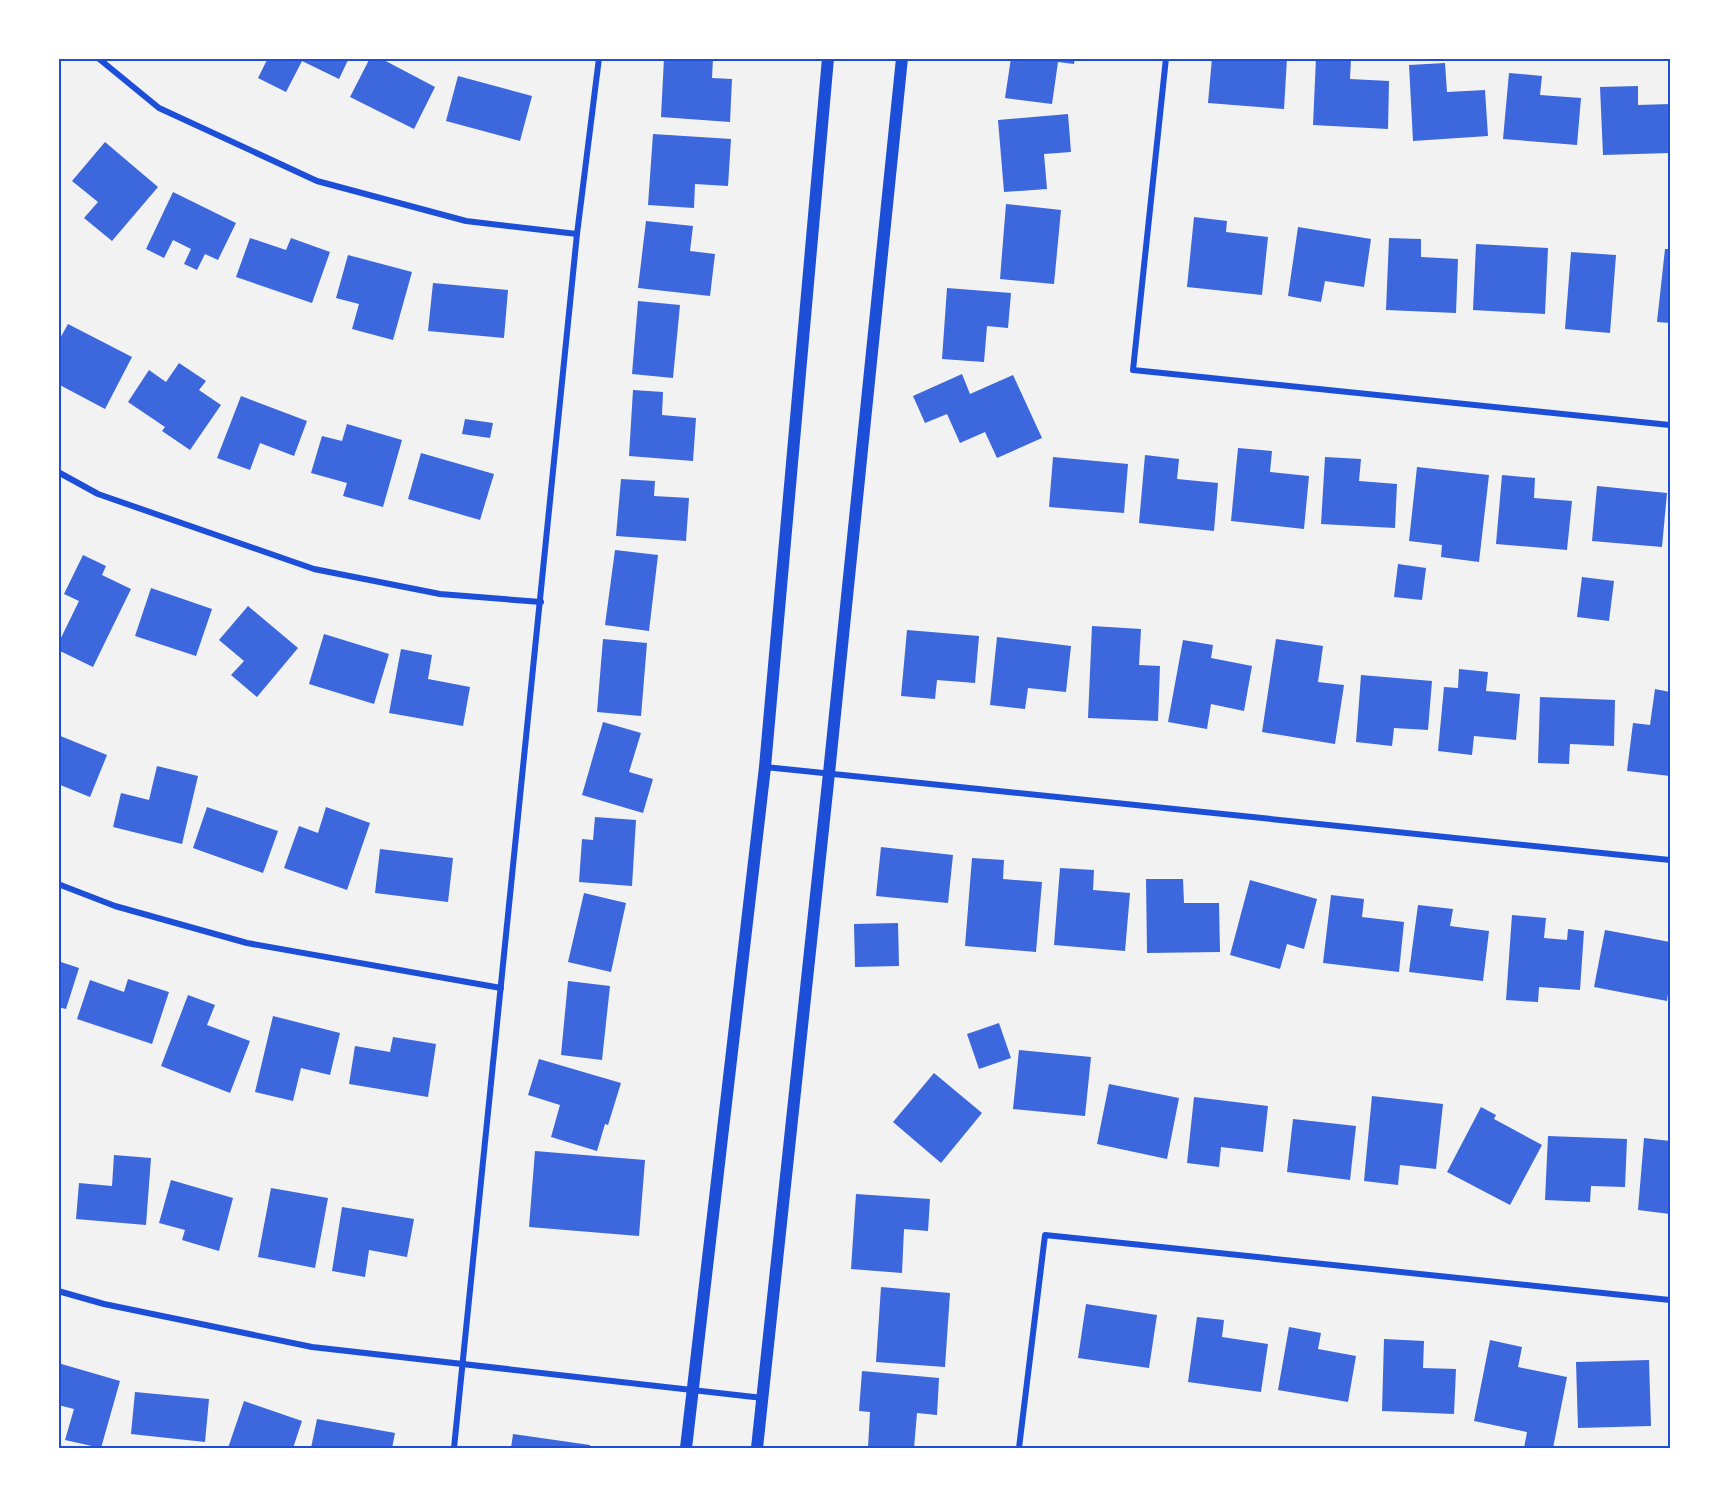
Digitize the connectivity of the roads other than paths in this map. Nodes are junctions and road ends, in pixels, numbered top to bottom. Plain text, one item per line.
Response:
1 (98, 58) edge
2 (599, 58) edge
3 (828, 58) edge
4 (902, 58) edge
5 (1166, 58) edge
6 (578, 234) junction
7 (1671, 425) edge
8 (58, 472) edge
9 (541, 602) junction
10 (765, 767) junction
11 (829, 773) junction
12 (1671, 860) edge
13 (58, 884) edge
14 (501, 988) junction
15 (58, 1291) edge
16 (1671, 1300) edge
17 (463, 1365) junction
18 (693, 1389) junction
19 (763, 1398) junction
20 (454, 1449) edge
21 (686, 1449) edge
22 (757, 1449) edge
23 (1019, 1449) edge

1 - 6 street
2 - 6 street
3 - 10 main road
4 - 11 main road
5 - 7 street
6 - 9 street
8 - 9 street
9 - 14 street
10 - 11 street
10 - 18 main road
11 - 12 street
11 - 19 main road
13 - 14 street
14 - 17 street
15 - 17 street
16 - 23 street
17 - 18 street
17 - 20 street
18 - 19 street
18 - 21 main road
19 - 22 main road

